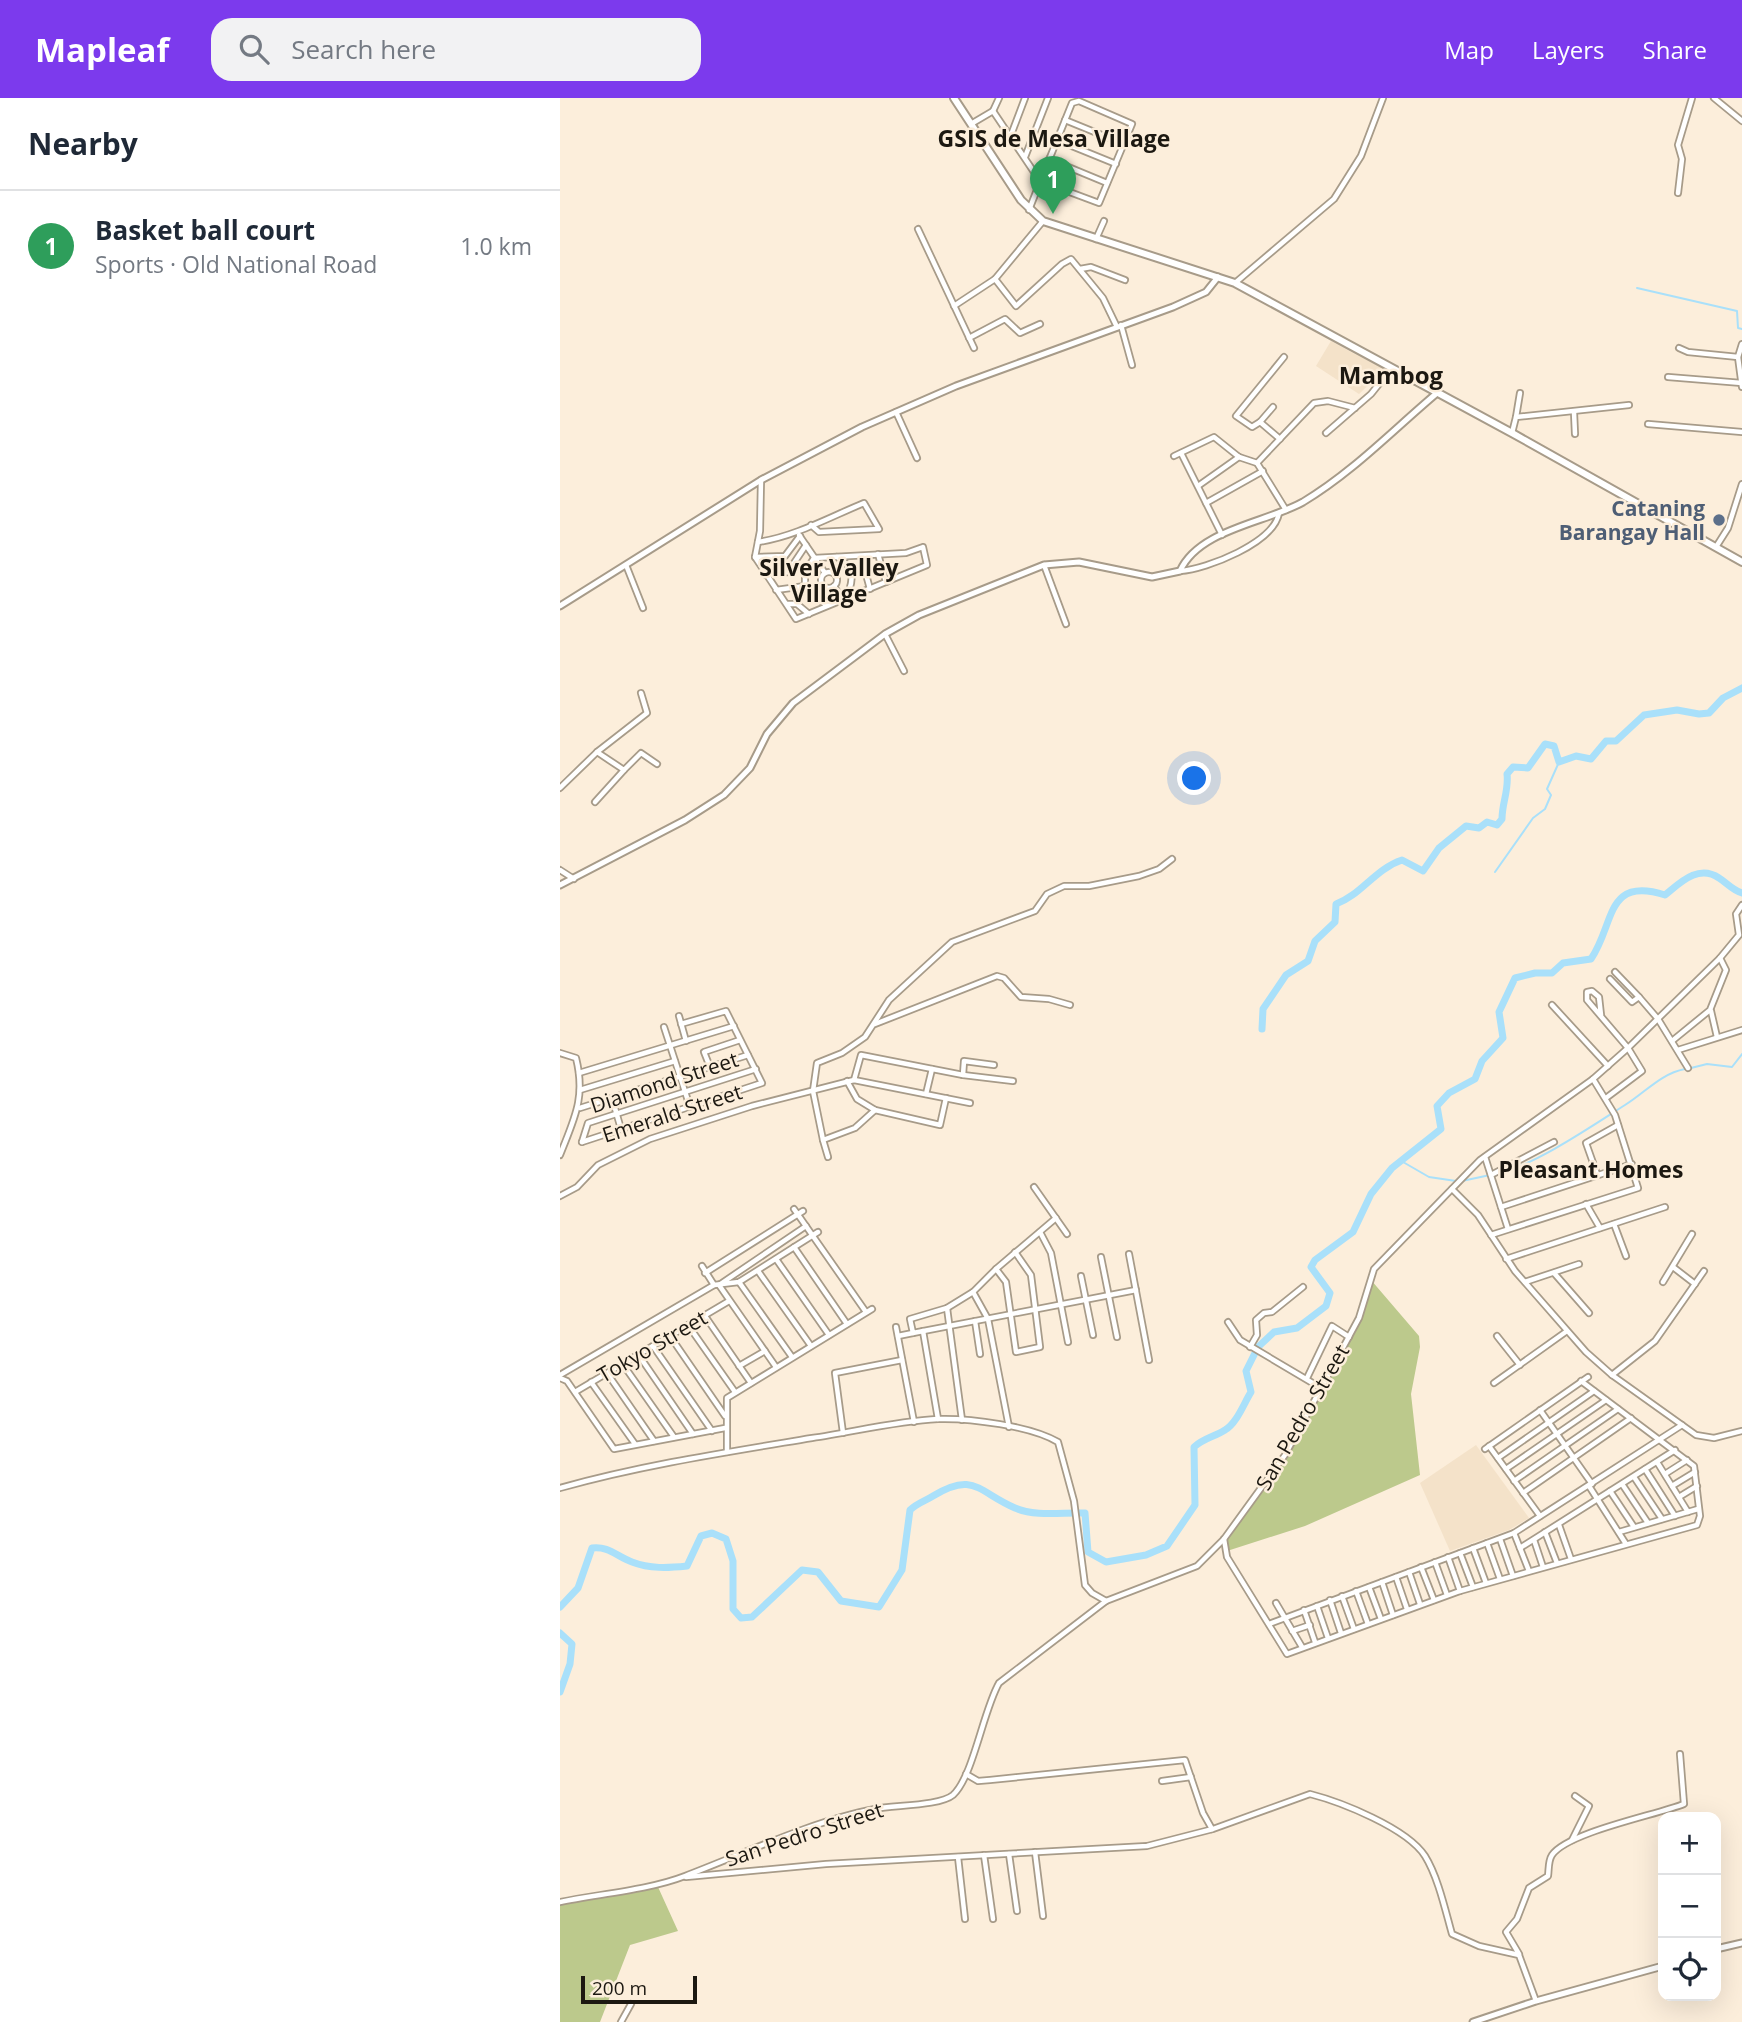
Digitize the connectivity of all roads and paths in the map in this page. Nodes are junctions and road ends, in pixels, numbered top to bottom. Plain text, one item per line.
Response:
1 (954, 98) edge
2 (999, 98) edge
3 (1025, 98) edge
4 (1048, 98) edge
5 (1383, 98) edge
6 (1692, 98) edge
7 (1714, 98) edge
8 (993, 111) junction
9 (1065, 120) junction
10 (1742, 121) edge
11 (971, 124) junction
12 (1010, 135) junction
13 (1057, 140) junction
14 (1124, 144) junction
15 (1025, 157) junction
16 (1049, 159) junction
17 (1116, 164) junction
18 (1040, 181) junction
19 (1107, 183) junction
20 (1678, 194) dead end
21 (1030, 210) junction
22 (1043, 221) junction
23 (1104, 221) dead end
24 (918, 229) dead end
25 (1096, 239) junction
26 (1080, 269) junction
27 (1218, 277) junction
28 (995, 279) junction
29 (1125, 280) dead end
30 (1235, 283) junction
31 (954, 306) junction
32 (1040, 324) dead end
33 (1119, 326) junction
34 (969, 338) junction
35 (1742, 344) edge
36 (974, 348) dead end
37 (1679, 348) dead end
38 (1284, 357) dead end
39 (1738, 357) junction
40 (1132, 365) dead end
41 (1391, 369) junction
42 (1668, 377) dead end
43 (1742, 385) edge
44 (1437, 393) junction
45 (1520, 393) dead end
46 (1629, 404) dead end
47 (1273, 407) dead end
48 (1355, 408) junction
49 (897, 412) junction
50 (1574, 412) junction
51 (1516, 417) junction
52 (1260, 422) junction
53 (1648, 424) dead end
54 (1742, 432) edge
55 (1326, 433) dead end
56 (1512, 433) junction
57 (1575, 434) dead end
58 (1280, 439) junction
59 (1181, 453) junction
60 (1174, 456) dead end
61 (1239, 457) junction
62 (917, 458) dead end
63 (1256, 463) junction
64 (1263, 471) junction
65 (761, 480) junction
66 (1742, 484) edge
67 (1198, 486) junction
68 (1206, 503) junction
69 (1286, 510) junction
70 (1279, 513) junction
71 (811, 524) junction
72 (798, 534) junction
73 (1222, 536) junction
74 (758, 542) junction
75 (806, 545) junction
76 (1716, 547) junction
77 (878, 554) junction
78 (835, 556) junction
79 (861, 556) junction
80 (755, 557) junction
81 (814, 558) junction
82 (1742, 562) edge
83 (626, 565) junction
84 (1044, 565) junction
85 (1180, 571) junction
86 (825, 573) junction
87 (766, 575) junction
88 (887, 582) junction
89 (805, 586) junction
90 (834, 586) junction
91 (870, 589) junction
92 (776, 590) junction
93 (845, 598) junction
94 (786, 604) junction
95 (826, 605) junction
96 (560, 606) edge
97 (643, 608) dead end
98 (808, 614) junction
99 (1066, 624) dead end
100 (885, 634) junction
101 (904, 671) dead end
102 (641, 693) dead end
103 (597, 752) junction
104 (657, 764) dead end
105 (624, 770) junction
106 (560, 788) edge
107 (595, 802) dead end
108 (1172, 859) dead end
109 (560, 870) edge
110 (575, 879) junction
111 (560, 885) edge
112 (1742, 905) edge
113 (1720, 958) junction
114 (1615, 972) dead end
115 (1610, 979) dead end
116 (1639, 997) junction
117 (1070, 1005) dead end
118 (1552, 1005) dead end
119 (1710, 1010) junction
120 (1601, 1015) junction
121 (678, 1016) dead end
122 (1658, 1019) junction
123 (681, 1024) junction
124 (874, 1024) junction
125 (734, 1026) junction
126 (664, 1027) dead end
127 (1742, 1030) edge
128 (1717, 1037) junction
129 (740, 1040) junction
130 (686, 1041) junction
131 (1672, 1041) junction
132 (670, 1045) junction
133 (1628, 1048) junction
134 (1678, 1050) junction
135 (560, 1053) edge
136 (748, 1055) junction
137 (675, 1061) junction
138 (994, 1065) dead end
139 (1608, 1066) junction
140 (710, 1067) junction
141 (1688, 1068) dead end
142 (756, 1069) junction
143 (932, 1069) junction
144 (579, 1073) junction
145 (963, 1075) junction
146 (680, 1076) junction
147 (1593, 1079) junction
148 (854, 1080) junction
149 (847, 1081) junction
150 (1013, 1081) dead end
151 (580, 1090) junction
152 (813, 1091) junction
153 (685, 1092) junction
154 (926, 1094) junction
155 (612, 1098) junction
156 (946, 1098) junction
157 (1606, 1098) junction
158 (970, 1103) dead end
159 (690, 1107) junction
160 (580, 1108) junction
161 (875, 1110) junction
162 (616, 1114) junction
163 (1618, 1125) junction
164 (621, 1129) junction
165 (823, 1140) junction
166 (1554, 1142) dead end
167 (560, 1155) edge
168 (828, 1157) dead end
169 (1485, 1157) junction
170 (1632, 1164) junction
171 (1597, 1174) junction
172 (1491, 1175) junction
173 (1034, 1187) dead end
174 (1452, 1189) junction
175 (560, 1196) edge
176 (1586, 1204) junction
177 (1501, 1207) junction
178 (1665, 1207) dead end
179 (1056, 1219) junction
180 (1614, 1224) junction
181 (806, 1226) junction
182 (1600, 1228) junction
183 (1508, 1229) junction
184 (818, 1232) dead end
185 (1040, 1232) junction
186 (1067, 1234) dead end
187 (1491, 1234) junction
188 (1692, 1234) dead end
189 (813, 1236) junction
190 (794, 1247) junction
191 (1015, 1252) junction
192 (1129, 1254) dead end
193 (1626, 1256) dead end
194 (1101, 1257) dead end
195 (776, 1259) junction
196 (1506, 1259) junction
197 (1578, 1264) dead end
198 (702, 1266) dead end
199 (1673, 1267) junction
200 (996, 1269) junction
201 (758, 1271) junction
202 (1704, 1272) dead end
203 (705, 1273) junction
204 (1554, 1273) junction
205 (1081, 1276) dead end
206 (739, 1282) junction
207 (1525, 1282) junction
208 (1663, 1282) dead end
209 (1695, 1284) junction
210 (717, 1285) junction
211 (1303, 1287) dead end
212 (1136, 1290) junction
213 (974, 1293) junction
214 (1109, 1295) junction
215 (1086, 1300) junction
216 (729, 1301) junction
217 (1058, 1305) junction
218 (947, 1308) junction
219 (1035, 1309) junction
220 (1590, 1312) dead end
221 (1010, 1314) junction
222 (705, 1316) junction
223 (988, 1319) junction
224 (975, 1321) junction
225 (1228, 1322) dead end
226 (847, 1324) junction
227 (688, 1325) junction
228 (948, 1326) junction
229 (896, 1327) dead end
230 (923, 1331) junction
231 (1567, 1331) junction
232 (913, 1333) junction
233 (829, 1335) junction
234 (1093, 1335) dead end
235 (670, 1336) junction
236 (898, 1336) junction
237 (1497, 1336) dead end
238 (1117, 1337) dead end
239 (1349, 1337) junction
240 (1068, 1342) dead end
241 (653, 1346) junction
242 (810, 1346) junction
243 (1253, 1348) junction
244 (765, 1351) junction
245 (638, 1354) junction
246 (980, 1354) dead end
247 (792, 1357) junction
248 (902, 1360) junction
249 (1149, 1360) dead end
250 (622, 1363) junction
251 (1520, 1364) junction
252 (740, 1366) junction
253 (776, 1367) junction
254 (570, 1369) junction
255 (607, 1373) junction
256 (1612, 1375) junction
257 (560, 1377) edge
258 (1588, 1377) dead end
259 (1307, 1378) junction
260 (567, 1381) junction
261 (1581, 1381) junction
262 (591, 1382) junction
263 (1494, 1382) dead end
264 (751, 1383) junction
265 (1321, 1388) junction
266 (1594, 1391) junction
267 (575, 1392) junction
268 (735, 1392) junction
269 (1606, 1400) junction
270 (1618, 1409) junction
271 (1541, 1410) junction
272 (726, 1417) junction
273 (1631, 1418) junction
274 (938, 1419) junction
275 (962, 1420) junction
276 (914, 1422) junction
277 (1549, 1422) junction
278 (1682, 1425) junction
279 (1009, 1427) junction
280 (726, 1428) junction
281 (712, 1430) junction
282 (1742, 1431) edge
283 (843, 1433) junction
284 (693, 1434) junction
285 (1557, 1434) junction
286 (674, 1437) junction
287 (1662, 1440) junction
288 (654, 1441) junction
289 (635, 1444) junction
290 (1565, 1445) junction
291 (1675, 1450) junction
292 (727, 1452) junction
293 (1498, 1458) junction
294 (1574, 1458) junction
295 (1687, 1460) junction
296 (1657, 1462) junction
297 (1506, 1469) junction
298 (1645, 1469) junction
299 (1695, 1472) junction
300 (1665, 1474) junction
301 (1634, 1476) junction
302 (1514, 1481) junction
303 (1622, 1484) junction
304 (1590, 1485) junction
305 (1672, 1486) junction
306 (1697, 1486) junction
307 (560, 1488) edge
308 (1610, 1491) junction
309 (1523, 1493) junction
310 (1679, 1497) junction
311 (1598, 1499) junction
312 (1699, 1509) junction
313 (1688, 1512) junction
314 (1675, 1516) junction
315 (1540, 1517) junction
316 (1662, 1520) junction
317 (1648, 1523) junction
318 (1559, 1525) junction
319 (1634, 1527) junction
320 (1545, 1532) junction
321 (1619, 1532) junction
322 (1514, 1533) junction
323 (1224, 1539) junction
324 (1500, 1539) junction
325 (1534, 1541) junction
326 (1487, 1543) junction
327 (1626, 1544) junction
328 (1473, 1548) junction
329 (1520, 1548) junction
330 (1460, 1553) junction
331 (1448, 1558) junction
332 (1571, 1559) junction
333 (1435, 1562) junction
334 (1557, 1563) junction
335 (1421, 1567) junction
336 (1543, 1567) junction
337 (1529, 1571) junction
338 (1409, 1572) junction
339 (1513, 1576) junction
340 (1396, 1577) junction
341 (1500, 1579) junction
342 (1382, 1582) junction
343 (1486, 1583) junction
344 (1369, 1587) junction
345 (1473, 1587) junction
346 (1356, 1591) junction
347 (1460, 1591) junction
348 (1447, 1595) junction
349 (1342, 1596) junction
350 (1330, 1600) junction
351 (1433, 1600) junction
352 (1106, 1601) junction
353 (1276, 1603) dead end
354 (1420, 1604) junction
355 (1317, 1606) junction
356 (1407, 1609) junction
357 (1304, 1610) junction
358 (1394, 1615) junction
359 (1284, 1617) junction
360 (1381, 1619) junction
361 (1269, 1624) junction
362 (1368, 1624) junction
363 (1310, 1625) junction
364 (1354, 1629) junction
365 (1292, 1631) junction
366 (1341, 1633) junction
367 (1328, 1638) junction
368 (1315, 1643) junction
369 (1302, 1647) junction
370 (1680, 1754) dead end
371 (966, 1774) junction
372 (1191, 1777) junction
373 (1162, 1781) dead end
374 (1575, 1796) dead end
375 (1213, 1829) junction
376 (1572, 1841) junction
377 (1035, 1852) junction
378 (1009, 1854) junction
379 (984, 1855) junction
380 (958, 1857) junction
381 (683, 1877) junction
382 (560, 1902) edge
383 (1017, 1911) dead end
384 (1043, 1916) dead end
385 (965, 1919) dead end
386 (993, 1919) dead end
387 (1742, 1943) edge
388 (1721, 1948) edge
389 (1519, 1955) junction
390 (1658, 1967) edge
391 (1536, 2001) junction
392 (631, 2004) dead end
393 (621, 2022) edge
394 (1473, 2022) edge

1 - 11 main road
2 - 8 street
3 - 12 street
4 - 15 street
5 - 30 street
6 - 20 street
7 - 10 street
8 - 11 street
8 - 12 street
9 - 13 street
9 - 14 street
9 - 14 street
11 - 21 main road
12 - 15 street
13 - 16 street
13 - 17 street
14 - 17 street
15 - 18 street
16 - 18 street
16 - 19 street
17 - 19 street
18 - 19 street
18 - 21 street
21 - 22 main road
22 - 25 main road
22 - 28 street
23 - 25 street
24 - 31 street
25 - 27 main road
26 - 28 street
26 - 29 street
26 - 33 street
27 - 30 main road
27 - 33 street
28 - 31 street
30 - 41 main road
31 - 34 street
32 - 34 street
33 - 40 street
33 - 49 street
34 - 36 street
35 - 39 street
37 - 39 street
38 - 52 street
39 - 43 street
41 - 44 main road
41 - 48 street
42 - 43 street
44 - 56 main road
44 - 69 street
45 - 51 street
46 - 50 street
47 - 52 street
48 - 55 street
48 - 58 street
49 - 62 street
49 - 65 street
50 - 51 street
50 - 57 street
51 - 56 street
52 - 58 street
53 - 54 street
56 - 76 main road
58 - 63 street
59 - 60 street
59 - 61 street
59 - 67 street
61 - 63 street
61 - 67 street
63 - 64 street
64 - 68 street
64 - 69 street
65 - 74 street
65 - 83 street
66 - 76 street
67 - 68 street
68 - 73 street
69 - 70 street
70 - 73 street
70 - 85 street
71 - 71 street
71 - 72 street
72 - 74 street
72 - 75 street
72 - 80 street
73 - 85 street
74 - 80 street
75 - 81 street
75 - 87 street
76 - 82 main road
77 - 79 street
77 - 88 street
77 - 88 street
78 - 79 street
78 - 81 street
78 - 93 street
79 - 91 street
80 - 87 street
81 - 86 street
81 - 89 street
83 - 96 street
83 - 97 street
84 - 85 street
84 - 99 street
84 - 100 street
86 - 90 street
86 - 90 street
87 - 92 street
88 - 91 street
89 - 92 street
89 - 95 street
90 - 93 street
91 - 93 street
92 - 94 street
93 - 95 street
94 - 98 street
94 - 98 street
95 - 98 street
100 - 101 street
100 - 110 street
102 - 103 street
103 - 105 street
103 - 106 street
104 - 105 street
105 - 107 street
108 - 124 street
109 - 110 street
110 - 111 street
112 - 113 street, San Pedro Street
113 - 119 street
113 - 122 street, San Pedro Street
114 - 116 street
115 - 116 street
116 - 122 street
117 - 124 street
118 - 139 street
119 - 128 street
119 - 131 street
120 - 120 street
120 - 133 street
121 - 123 street
122 - 131 street
122 - 133 street, San Pedro Street
123 - 125 street
123 - 130 street
124 - 152 street
125 - 129 street
125 - 130 street
126 - 132 street
127 - 128 street
128 - 134 street
129 - 136 street
129 - 140 street
130 - 132 street
131 - 134 street
132 - 137 street
132 - 144 street
133 - 139 street, San Pedro Street
133 - 157 street
134 - 141 street
135 - 144 street
136 - 140 street, Diamond Street
136 - 142 street
137 - 146 street
137 - 151 street
138 - 145 street
139 - 147 street, San Pedro Street
140 - 146 street, Diamond Street
142 - 153 street
142 - 159 street, Emerald Street
143 - 145 street
143 - 148 street
143 - 154 street
144 - 151 street
145 - 150 street
146 - 153 street
146 - 155 street, Diamond Street
147 - 157 street
147 - 169 street, San Pedro Street
148 - 149 street
148 - 154 street
149 - 152 street
149 - 161 street
151 - 160 street
152 - 165 street
152 - 175 street
153 - 159 street
153 - 162 street
154 - 156 street
155 - 160 street, Diamond Street
155 - 162 street
156 - 158 street
156 - 161 street
157 - 163 street
159 - 164 street, Emerald Street
160 - 167 street
161 - 165 street
162 - 164 street
162 - 164 street, Emerald Street
163 - 170 street
163 - 171 street
165 - 168 street
166 - 172 street
169 - 172 street
169 - 174 street, San Pedro Street
170 - 171 street
170 - 176 street
171 - 177 street
172 - 177 street
173 - 179 street
174 - 187 street
174 - 239 street, San Pedro Street
176 - 182 street
176 - 183 street
177 - 183 street
178 - 180 street
179 - 185 street
179 - 186 street
180 - 182 street
180 - 193 street
181 - 189 street
181 - 203 street
181 - 210 street
182 - 196 street
183 - 187 street
184 - 189 street
185 - 191 street
185 - 217 street
187 - 196 street
188 - 199 street
189 - 190 street
189 - 226 street
190 - 195 street
190 - 226 street
191 - 200 street
191 - 219 street
192 - 212 street
194 - 214 street
195 - 201 street
195 - 233 street
196 - 207 street
197 - 204 street
198 - 203 street
199 - 208 street
199 - 209 street
200 - 213 street
200 - 221 street
201 - 206 street
201 - 242 street
202 - 209 street
203 - 210 street
204 - 207 street
204 - 220 street
205 - 215 street
206 - 210 street
206 - 247 street
207 - 231 street
209 - 256 street
210 - 216 street
210 - 254 street
211 - 243 street
212 - 214 street
212 - 249 street
213 - 218 street
213 - 223 street
214 - 215 street
214 - 238 street
215 - 217 street
215 - 234 street
216 - 222 street, Tokyo Street
216 - 244 street
217 - 219 street
217 - 240 street
218 - 228 street
218 - 232 street
219 - 221 street
219 - 221 street
221 - 223 street
222 - 227 street, Tokyo Street
222 - 252 street
223 - 224 street
223 - 279 street
224 - 228 street
224 - 246 street
225 - 243 street
226 - 233 street
227 - 235 street, Tokyo Street
227 - 268 street
228 - 230 street
228 - 275 street
229 - 236 street
230 - 232 street
230 - 274 street
231 - 251 street
231 - 256 street
232 - 236 street
233 - 242 street
235 - 241 street, Tokyo Street
235 - 272 street
236 - 248 street
237 - 251 street
239 - 259 street
239 - 265 street, San Pedro Street
241 - 245 street, Tokyo Street
241 - 281 street
242 - 247 street
243 - 259 street
244 - 252 street
244 - 253 street
245 - 250 street, Tokyo Street
245 - 284 street
247 - 253 street
248 - 276 street
248 - 283 street
250 - 255 street, Tokyo Street
250 - 286 street
251 - 263 street
252 - 264 street
253 - 264 street
254 - 257 street
254 - 260 street
255 - 262 street, Tokyo Street
255 - 288 street
256 - 278 street
257 - 260 street
258 - 261 street
259 - 265 street
260 - 267 street
261 - 266 street
261 - 271 street
262 - 267 street, Tokyo Street
262 - 289 street
264 - 268 street
265 - 323 street, San Pedro Street
266 - 269 street
266 - 277 street
267 - 289 street
268 - 272 street
269 - 270 street
269 - 285 street
270 - 273 street
270 - 290 street
271 - 277 street
271 - 293 street
272 - 280 street
273 - 287 street
273 - 294 street
274 - 275 street
274 - 276 street
275 - 279 street
276 - 283 street
277 - 285 street
277 - 293 street
278 - 282 street
278 - 287 street
279 - 352 street
280 - 281 street
280 - 292 street
281 - 284 street
283 - 292 street
284 - 286 street
285 - 290 street
285 - 297 street
286 - 288 street
287 - 291 street
287 - 304 street
288 - 289 street
290 - 294 street
290 - 302 street
291 - 295 street
291 - 296 street
292 - 307 street
293 - 297 street
294 - 304 street
294 - 309 street
295 - 299 street
295 - 300 street
296 - 298 street
296 - 300 street
297 - 302 street
298 - 301 street
298 - 314 street
299 - 305 street
299 - 306 street
300 - 305 street
301 - 303 street
301 - 316 street
302 - 309 street
303 - 308 street
303 - 317 street
304 - 311 street
304 - 315 street
305 - 310 street
306 - 310 street
306 - 312 street
308 - 311 street
308 - 319 street
309 - 315 street
310 - 313 street
311 - 318 street
311 - 321 street
312 - 313 street
312 - 327 street
313 - 314 street
314 - 316 street
315 - 322 street
316 - 317 street
317 - 319 street
318 - 320 street
318 - 332 street
319 - 321 street
320 - 325 street
320 - 334 street
321 - 327 street
322 - 324 street
322 - 329 street
323 - 352 street, San Pedro Street
323 - 361 street
324 - 326 street
324 - 339 street
325 - 329 street
325 - 336 street
326 - 328 street
326 - 341 street
327 - 332 street
328 - 330 street
328 - 343 street
329 - 337 street
330 - 331 street
330 - 345 street
331 - 333 street
331 - 347 street
332 - 334 street
333 - 335 street
333 - 348 street
334 - 336 street
335 - 338 street
335 - 351 street
336 - 337 street
337 - 339 street
338 - 340 street
338 - 354 street
339 - 341 street
340 - 342 street
340 - 356 street
341 - 343 street
342 - 344 street
342 - 358 street
343 - 345 street
344 - 346 street
344 - 360 street
345 - 347 street
346 - 349 street
346 - 362 street
347 - 348 street
348 - 351 street
349 - 350 street
349 - 364 street
350 - 355 street
350 - 366 street
351 - 354 street
352 - 371 street, San Pedro Street
353 - 359 street
354 - 356 street
355 - 357 street
355 - 367 street
356 - 358 street
357 - 359 street
357 - 363 street
358 - 360 street
359 - 361 street
359 - 365 street
360 - 362 street
361 - 369 street
362 - 364 street
363 - 365 street
363 - 368 street
364 - 366 street
365 - 369 street
366 - 367 street
367 - 368 street
368 - 369 street
370 - 376 street
371 - 372 street
371 - 381 street, San Pedro Street
372 - 373 street
372 - 375 street
374 - 376 street
375 - 377 street
375 - 389 street
376 - 389 street
377 - 378 street
377 - 384 street
378 - 379 street
378 - 383 street
379 - 380 street
379 - 386 street
380 - 381 street
380 - 385 street
381 - 382 street, San Pedro Street
387 - 388 street
389 - 391 street
390 - 391 street
391 - 394 street
392 - 393 street

